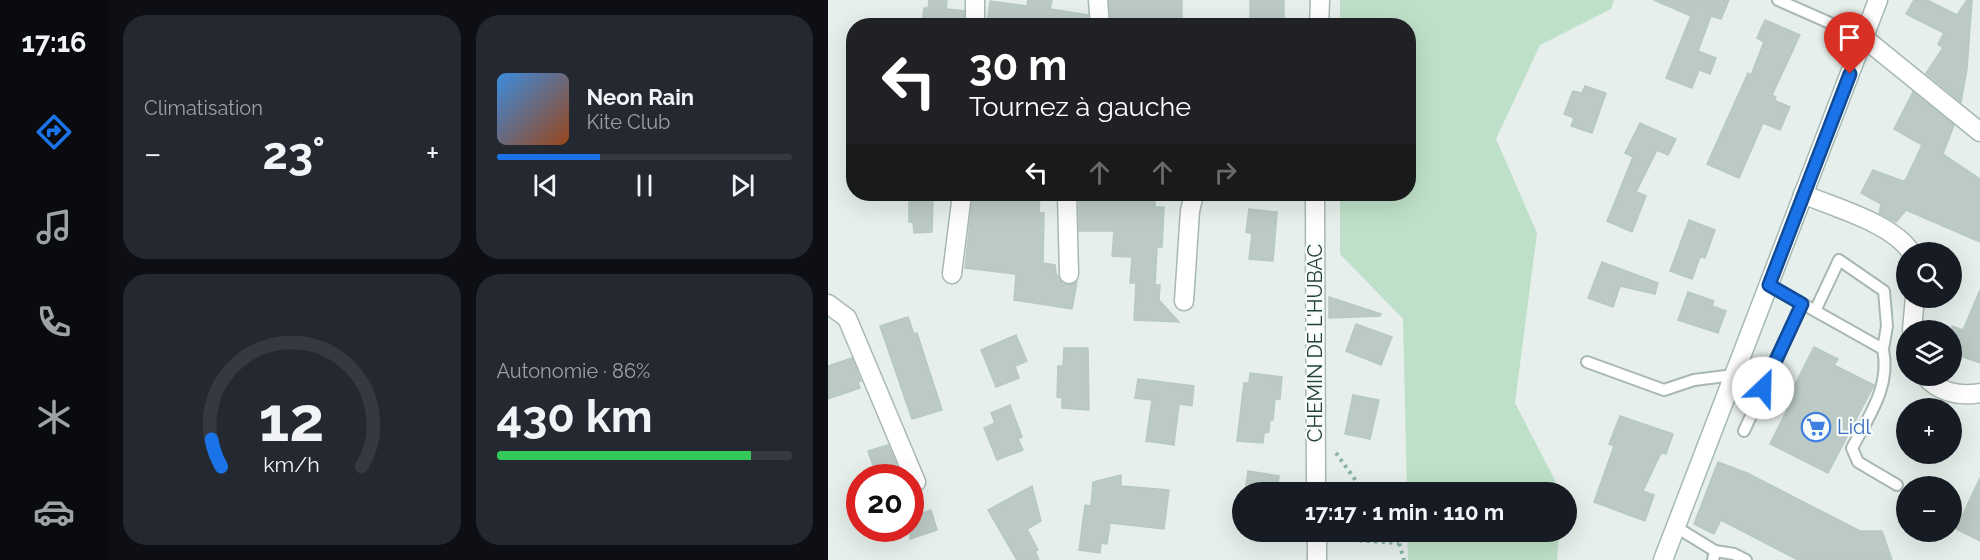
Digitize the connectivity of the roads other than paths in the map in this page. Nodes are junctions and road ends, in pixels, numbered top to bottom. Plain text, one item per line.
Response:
1 (975, 0) edge
2 (1098, 0) edge
3 (1320, 0) edge
4 (1778, 0) edge
5 (1878, 0) edge
6 (975, 18) edge
7 (1099, 18) edge
8 (1319, 18) edge
9 (1864, 38) junction
10 (1980, 132) edge
11 (1803, 194) junction
12 (961, 201) edge
13 (1067, 201) edge
14 (1192, 201) edge
15 (1315, 201) edge
16 (1902, 242) edge
17 (952, 274) dead end
18 (1069, 274) dead end
19 (1769, 285) junction
20 (1184, 301) dead end
21 (828, 304) edge
22 (1802, 304) junction
23 (1815, 311) junction
24 (1883, 349) junction
25 (1587, 362) dead end
26 (1734, 375) junction
27 (1937, 386) edge
28 (1980, 393) edge
29 (1744, 431) dead end
30 (908, 464) edge
31 (1316, 482) edge
32 (1896, 484) edge
33 (1676, 527) junction
34 (1317, 542) edge
35 (1714, 556) edge
36 (1317, 560) edge
37 (1663, 560) edge
38 (1746, 560) edge

1 - 6 street
2 - 7 street
3 - 8 street
4 - 9 lane
5 - 9 street
9 - 10 street
9 - 11 street
11 - 16 street
11 - 19 street
12 - 17 street
13 - 18 street
14 - 20 street
15 - 31 street, CHEMIN DE L'HUBAC
19 - 22 lane
19 - 26 street
21 - 30 street
22 - 23 lane
22 - 29 lane
23 - 24 lane
23 - 24 lane
24 - 32 lane
25 - 26 lane
26 - 33 street
27 - 28 street
33 - 35 lane
33 - 37 street
34 - 36 street
35 - 38 lane

